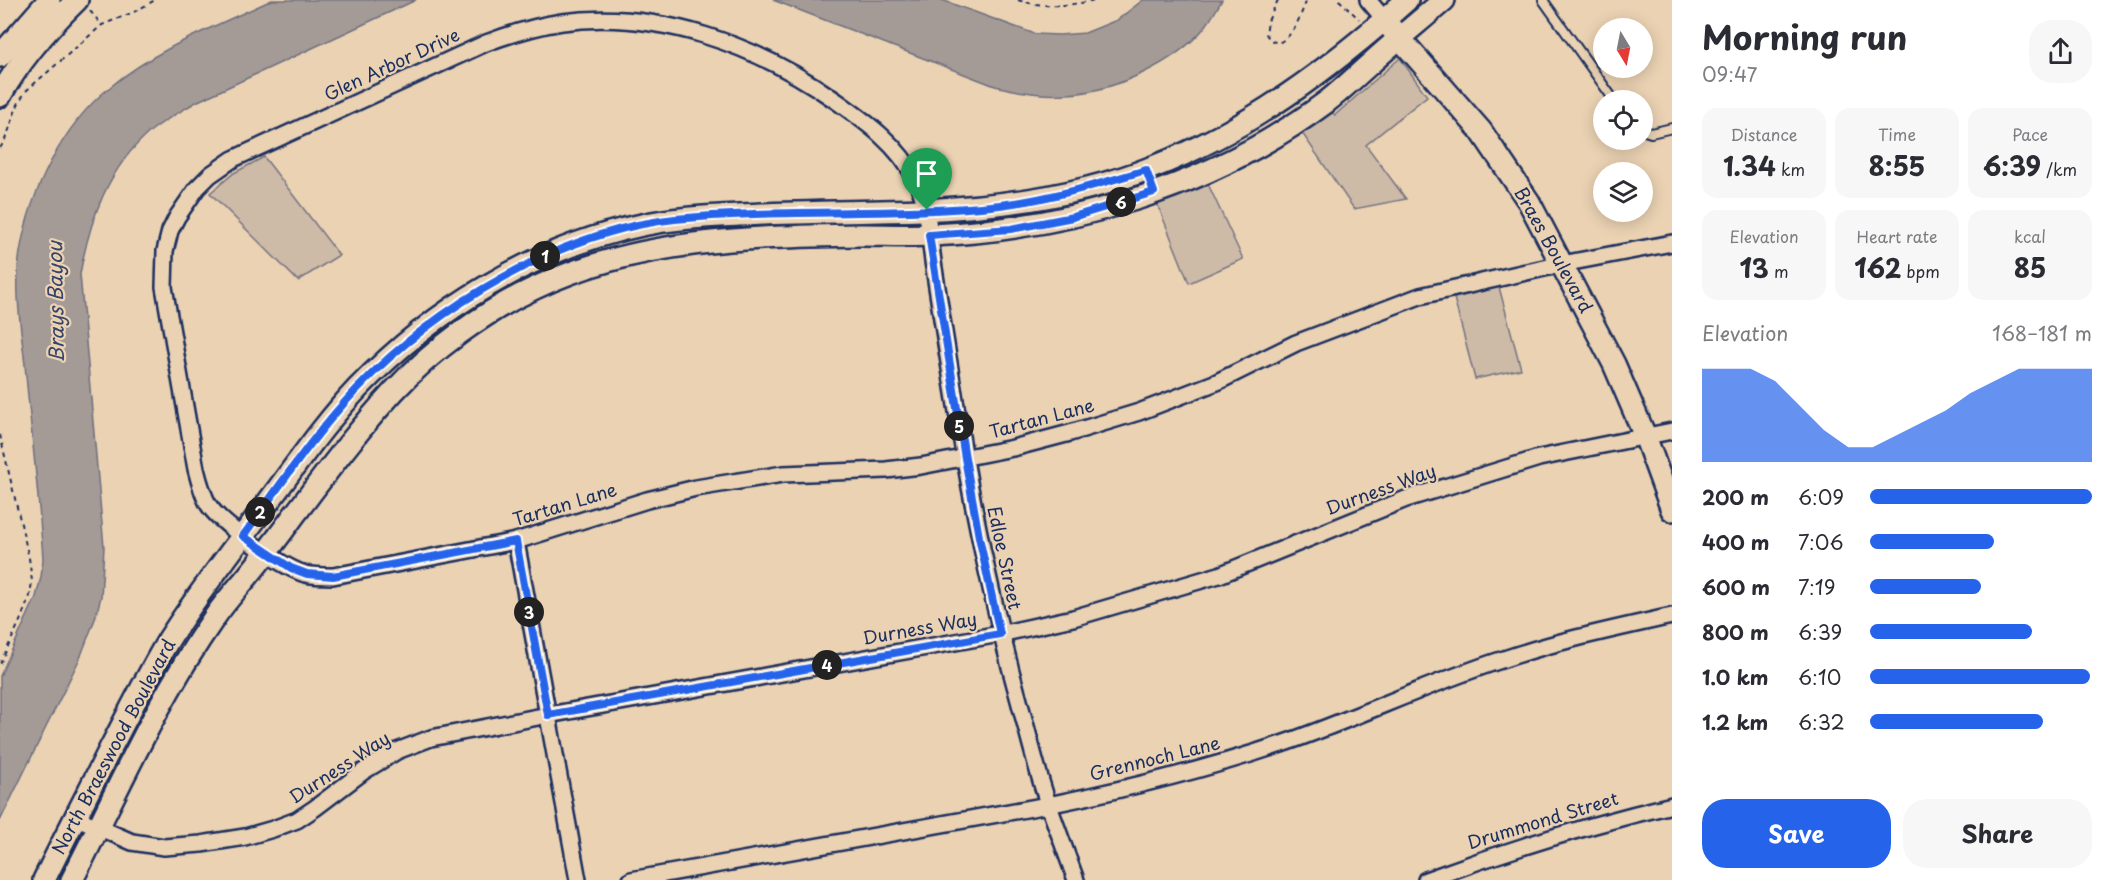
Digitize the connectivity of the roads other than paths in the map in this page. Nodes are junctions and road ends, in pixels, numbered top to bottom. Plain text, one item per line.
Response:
1 (1368, 0) edge
2 (1407, 0) edge
3 (1444, 0) edge
4 (1543, 0) edge
5 (61, 3) edge
6 (1384, 19) junction
7 (1400, 38) junction
8 (0, 56) edge
9 (1607, 90) edge
10 (0, 96) edge
11 (1672, 128) edge
12 (1653, 133) edge
13 (1146, 170) junction
14 (1154, 192) junction
15 (927, 210) junction
16 (929, 235) junction
17 (1672, 243) edge
18 (1562, 264) junction
19 (525, 266) junction
20 (537, 287) junction
21 (1672, 431) edge
22 (1645, 436) junction
23 (965, 458) junction
24 (1672, 510) edge
25 (243, 536) junction
26 (516, 541) junction
27 (267, 553) junction
28 (1672, 616) edge
29 (1000, 634) junction
30 (548, 715) junction
31 (1048, 805) junction
32 (1672, 805) edge
33 (75, 817) junction
34 (99, 828) junction
35 (44, 880) edge
36 (72, 880) edge
37 (578, 880) edge
38 (631, 880) edge
39 (1076, 880) edge
40 (1426, 880) edge

1 - 6 street
2 - 6 main road, North Braeswood Boulevard
3 - 7 main road, North Braeswood Boulevard
4 - 9 lane
5 - 8 main road
5 - 10 main road
6 - 7 main road, Braes Boulevard
6 - 13 main road, North Braeswood Boulevard
7 - 14 main road, North Braeswood Boulevard
7 - 18 main road, Braes Boulevard
11 - 12 lane
13 - 14 main road
13 - 15 main road, North Braeswood Boulevard
14 - 16 main road, North Braeswood Boulevard
15 - 16 street, Glen Arbor Drive
15 - 19 main road, North Braeswood Boulevard
15 - 25 street, Glen Arbor Drive
16 - 20 main road, North Braeswood Boulevard
16 - 23 street, Edloe Street
17 - 18 street, Tartan Lane
18 - 22 main road, Braes Boulevard
18 - 23 street, Tartan Lane
19 - 20 main road
19 - 25 main road, North Braeswood Boulevard
20 - 27 main road, North Braeswood Boulevard
21 - 22 street, Durness Way
22 - 24 main road, Braes Boulevard
22 - 29 street, Durness Way
23 - 26 street, Tartan Lane
23 - 29 street, Edloe Street
25 - 27 street, Glen Arbor Drive
25 - 33 main road, North Braeswood Boulevard
26 - 27 street, Tartan Lane
26 - 30 street
27 - 34 main road, North Braeswood Boulevard
28 - 31 street, Grennoch Lane
29 - 30 street, Durness Way
29 - 31 street, Edloe Street
30 - 34 street, Durness Way
30 - 37 street
31 - 38 street, Grennoch Lane
31 - 39 street, Edloe Street
32 - 40 street, Drummond Street
33 - 34 street, Durness Way
33 - 35 main road, North Braeswood Boulevard
34 - 36 main road, North Braeswood Boulevard

